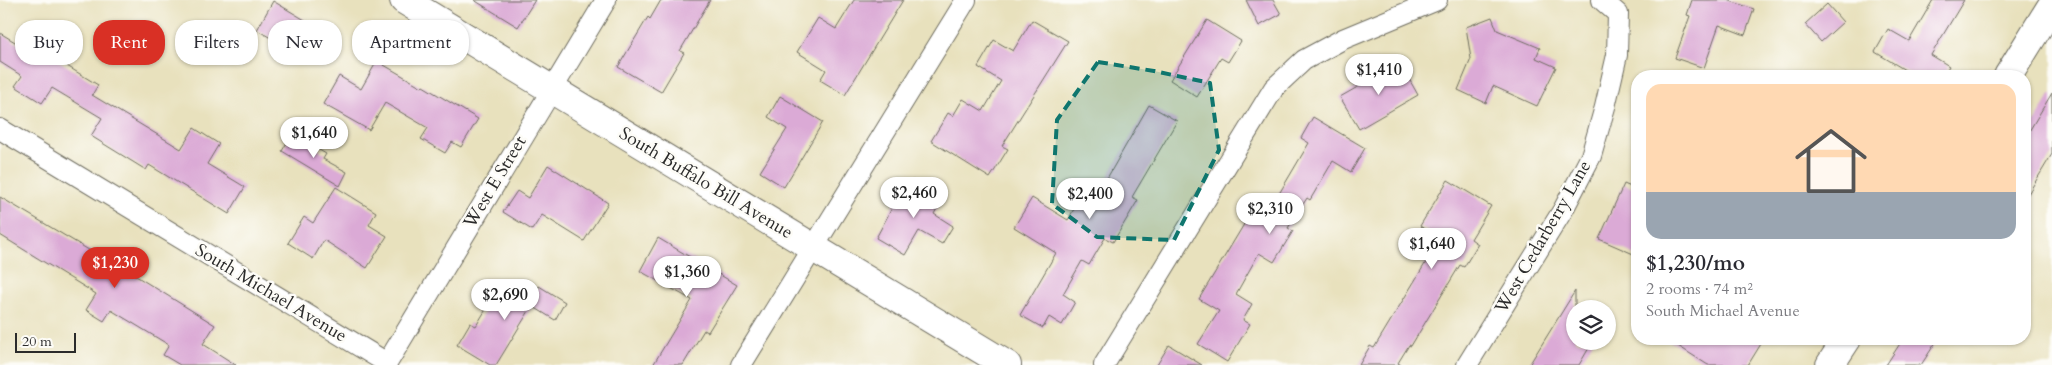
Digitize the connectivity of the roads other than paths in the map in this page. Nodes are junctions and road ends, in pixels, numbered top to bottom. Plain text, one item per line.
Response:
1 (404, 0) edge
2 (606, 0) edge
3 (966, 0) edge
4 (1436, 0) edge
5 (1602, 0) edge
6 (2052, 5) edge
7 (1622, 7) edge
8 (2012, 70) edge
9 (551, 89) junction
10 (0, 129) edge
11 (813, 248) junction
12 (1842, 345) edge
13 (386, 364) edge
14 (741, 365) edge
15 (1007, 365) edge
16 (1104, 365) edge
17 (1467, 365) edge
18 (1830, 365) edge

1 - 9 main road, South Buffalo Bill Avenue
2 - 9 street, West E Street
3 - 11 street
4 - 16 street
5 - 7 street, West Cedarberry Lane
6 - 8 main road
7 - 17 street, West Cedarberry Lane
9 - 11 main road, South Buffalo Bill Avenue
9 - 13 street, West E Street
10 - 13 street, South Michael Avenue
11 - 14 street
11 - 15 main road, South Buffalo Bill Avenue
12 - 18 main road

